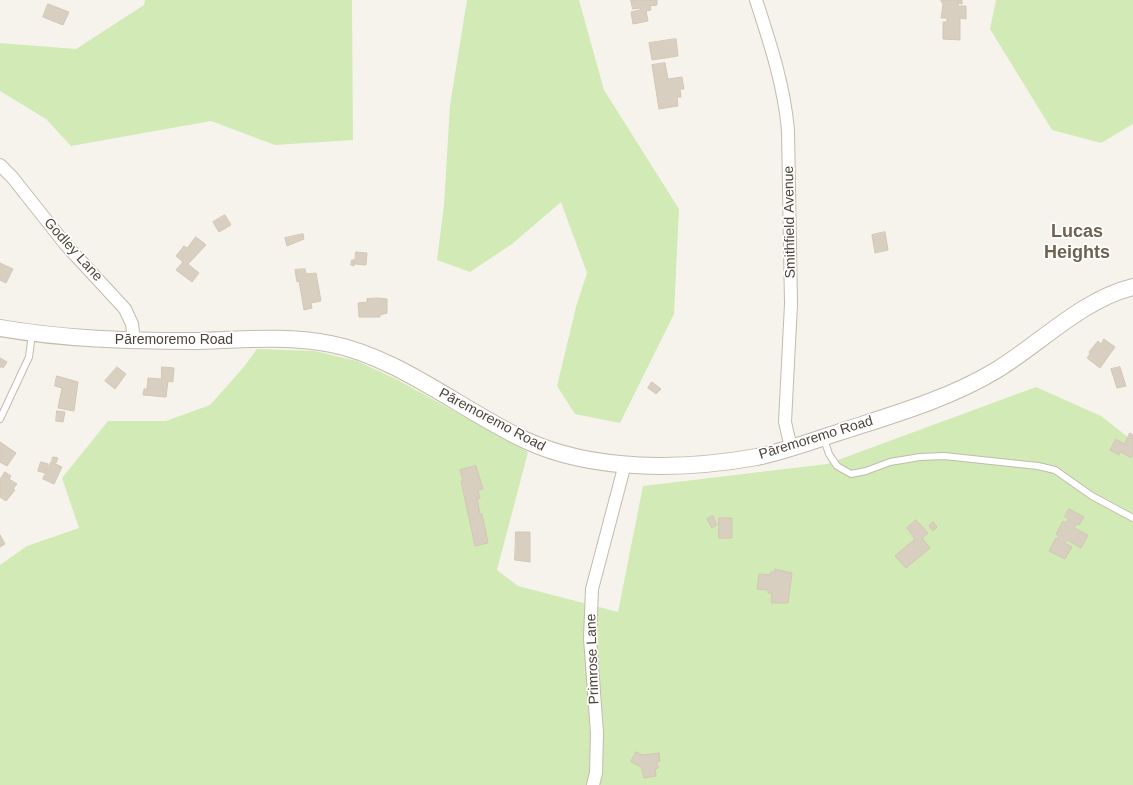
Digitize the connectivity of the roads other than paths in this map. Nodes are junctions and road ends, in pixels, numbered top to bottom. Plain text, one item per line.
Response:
1 (756, 0) edge
2 (0, 165) edge
3 (1127, 289) edge
4 (0, 328) edge
5 (32, 334) junction
6 (134, 341) junction
7 (0, 419) edge
8 (823, 437) junction
9 (790, 448) junction
10 (625, 464) junction
11 (1133, 518) edge
12 (593, 785) edge

1 - 9 street, Smithfield Avenue
2 - 6 street, Godley Lane
3 - 8 street, Pāremoremo Road
4 - 5 street, Pāremoremo Road
5 - 6 street, Pāremoremo Road
5 - 7 lane
6 - 10 street, Pāremoremo Road
8 - 9 street, Pāremoremo Road
8 - 11 lane
9 - 10 street, Pāremoremo Road
10 - 12 street, Primrose Lane

